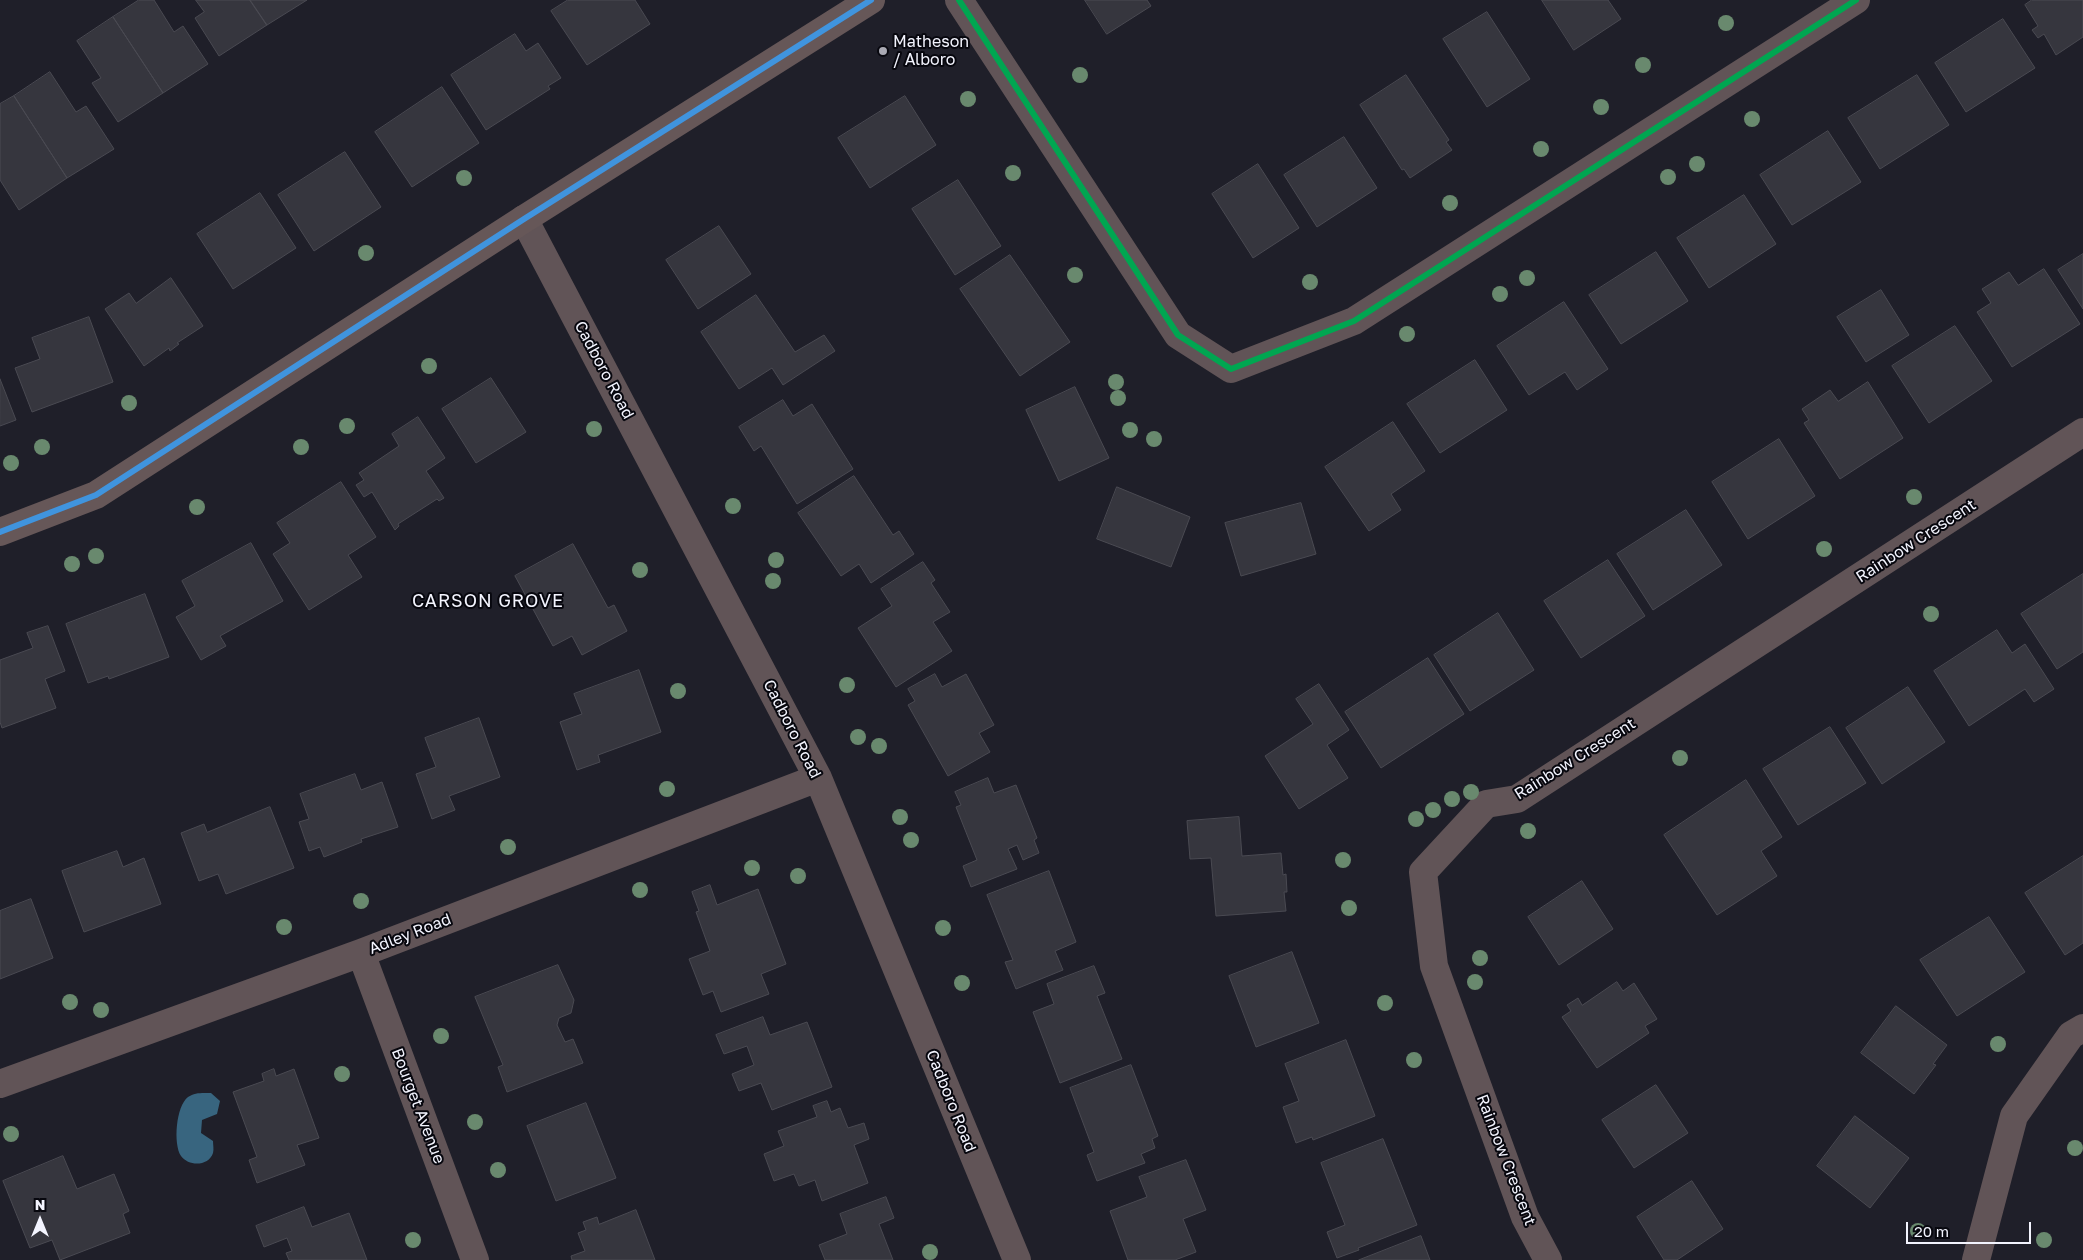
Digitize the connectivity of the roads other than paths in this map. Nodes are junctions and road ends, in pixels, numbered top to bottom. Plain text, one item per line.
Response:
1 (871, 0) edge
2 (958, 0) edge
3 (1856, 0) edge
4 (524, 218) junction
5 (2083, 432) edge
6 (0, 532) edge
7 (818, 778) junction
8 (361, 953) junction
9 (2083, 1028) edge
10 (0, 1084) edge
11 (476, 1260) edge
12 (1017, 1260) edge
13 (1548, 1260) edge
14 (1976, 1260) edge

1 - 4 street
2 - 3 street
4 - 6 street
4 - 7 street, Cadboro Road
5 - 13 street, Rainbow Crescent
7 - 8 street, Adley Road
7 - 12 street, Cadboro Road
8 - 10 street, Adley Road
8 - 11 street, Bourget Avenue
9 - 14 street

